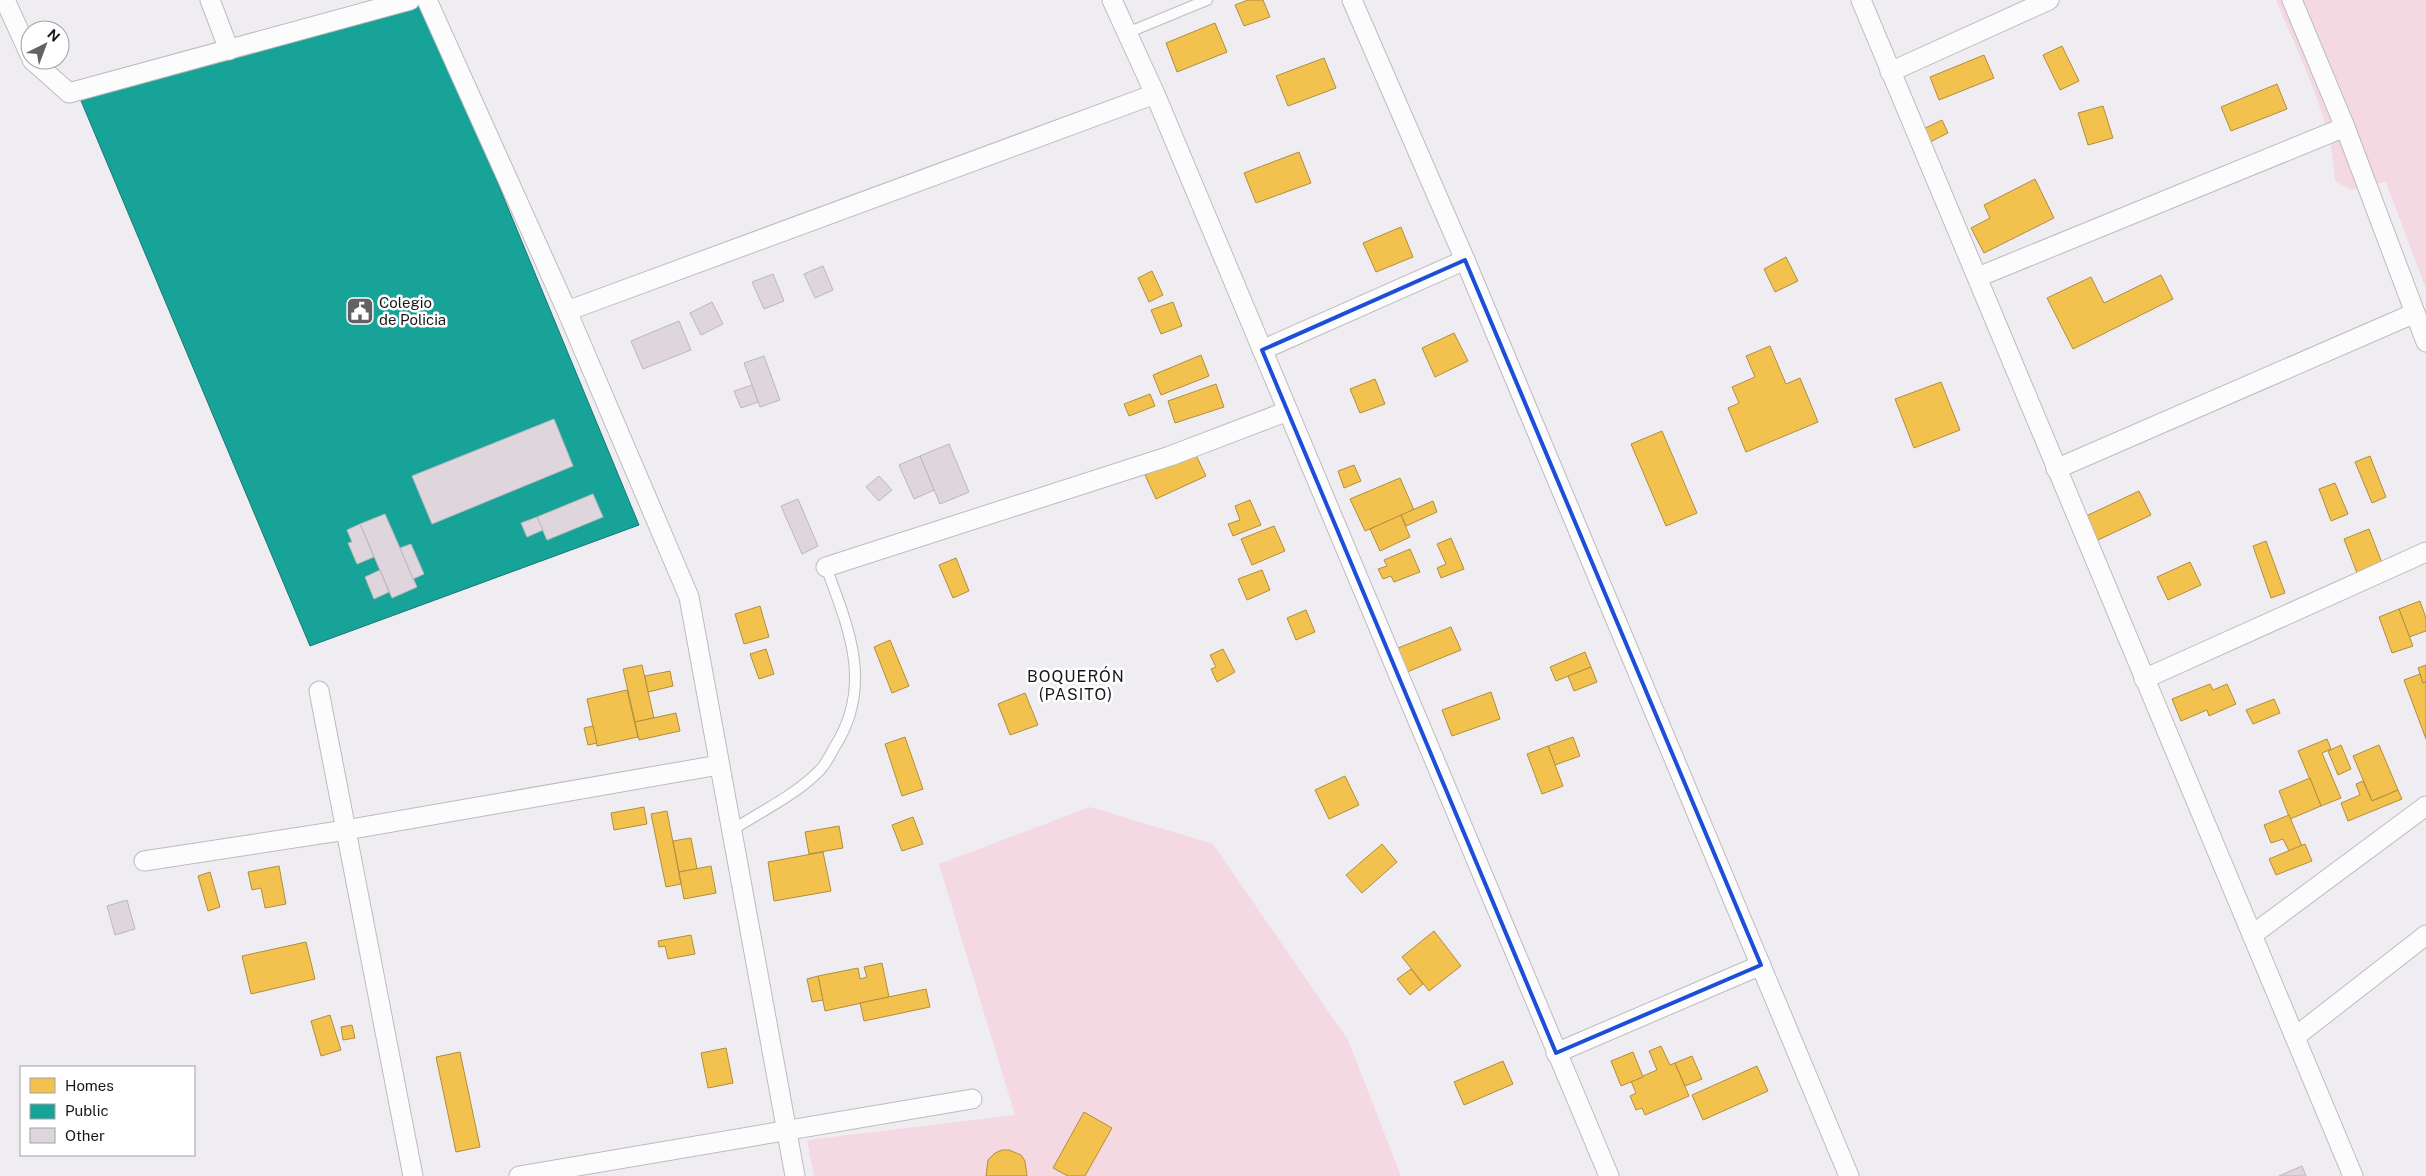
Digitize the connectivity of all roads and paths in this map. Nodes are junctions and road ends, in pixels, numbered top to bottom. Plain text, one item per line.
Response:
1 (5, 0) edge
2 (210, 0) edge
3 (410, 0) edge
4 (427, 0) edge
5 (1112, 0) edge
6 (1208, 0) edge
7 (1352, 0) edge
8 (1861, 0) edge
9 (2049, 0) edge
10 (2292, 0) edge
11 (20, 33) edge
12 (1127, 33) junction
13 (229, 50) junction
14 (43, 70) edge
15 (1890, 72) junction
16 (1155, 94) junction
17 (2345, 127) junction
18 (1465, 260) junction
19 (1978, 277) junction
20 (567, 311) junction
21 (2415, 313) junction
22 (2426, 342) edge
23 (1262, 350) junction
24 (1288, 411) junction
25 (2056, 470) junction
26 (2426, 552) edge
27 (826, 567) joint
28 (2144, 679) junction
29 (319, 691) dead end
30 (719, 765) junction
31 (2426, 806) edge
32 (346, 830) junction
33 (732, 830) junction
34 (144, 861) dead end
35 (2252, 935) junction
36 (2426, 935) edge
37 (1761, 965) junction
38 (2295, 1037) junction
39 (1556, 1053) junction
40 (972, 1099) dead end
41 (787, 1130) junction
42 (413, 1176) edge
43 (519, 1176) edge
44 (795, 1176) edge
45 (1608, 1176) edge
46 (1849, 1176) edge
47 (2353, 1176) edge

1 - 11 street
2 - 13 street
3 - 13 street
4 - 20 street
5 - 12 street
6 - 12 lane
7 - 18 street
8 - 15 street
9 - 15 street
10 - 17 street
12 - 16 street
13 - 14 street
15 - 19 street
16 - 20 street
16 - 23 street
17 - 19 street
17 - 21 street
18 - 23 street
18 - 37 street
19 - 25 street
20 - 30 street
21 - 22 street
21 - 25 street
23 - 24 street
24 - 27 street
24 - 39 street
25 - 28 street
26 - 28 street
27 - 33 lane
28 - 35 street
29 - 32 street
30 - 32 street
30 - 33 street
31 - 35 street
32 - 34 street
32 - 42 street
33 - 41 street
35 - 38 street
36 - 38 street
37 - 39 street
37 - 46 street
38 - 47 street
39 - 45 street
40 - 41 street
41 - 43 street
41 - 44 street

